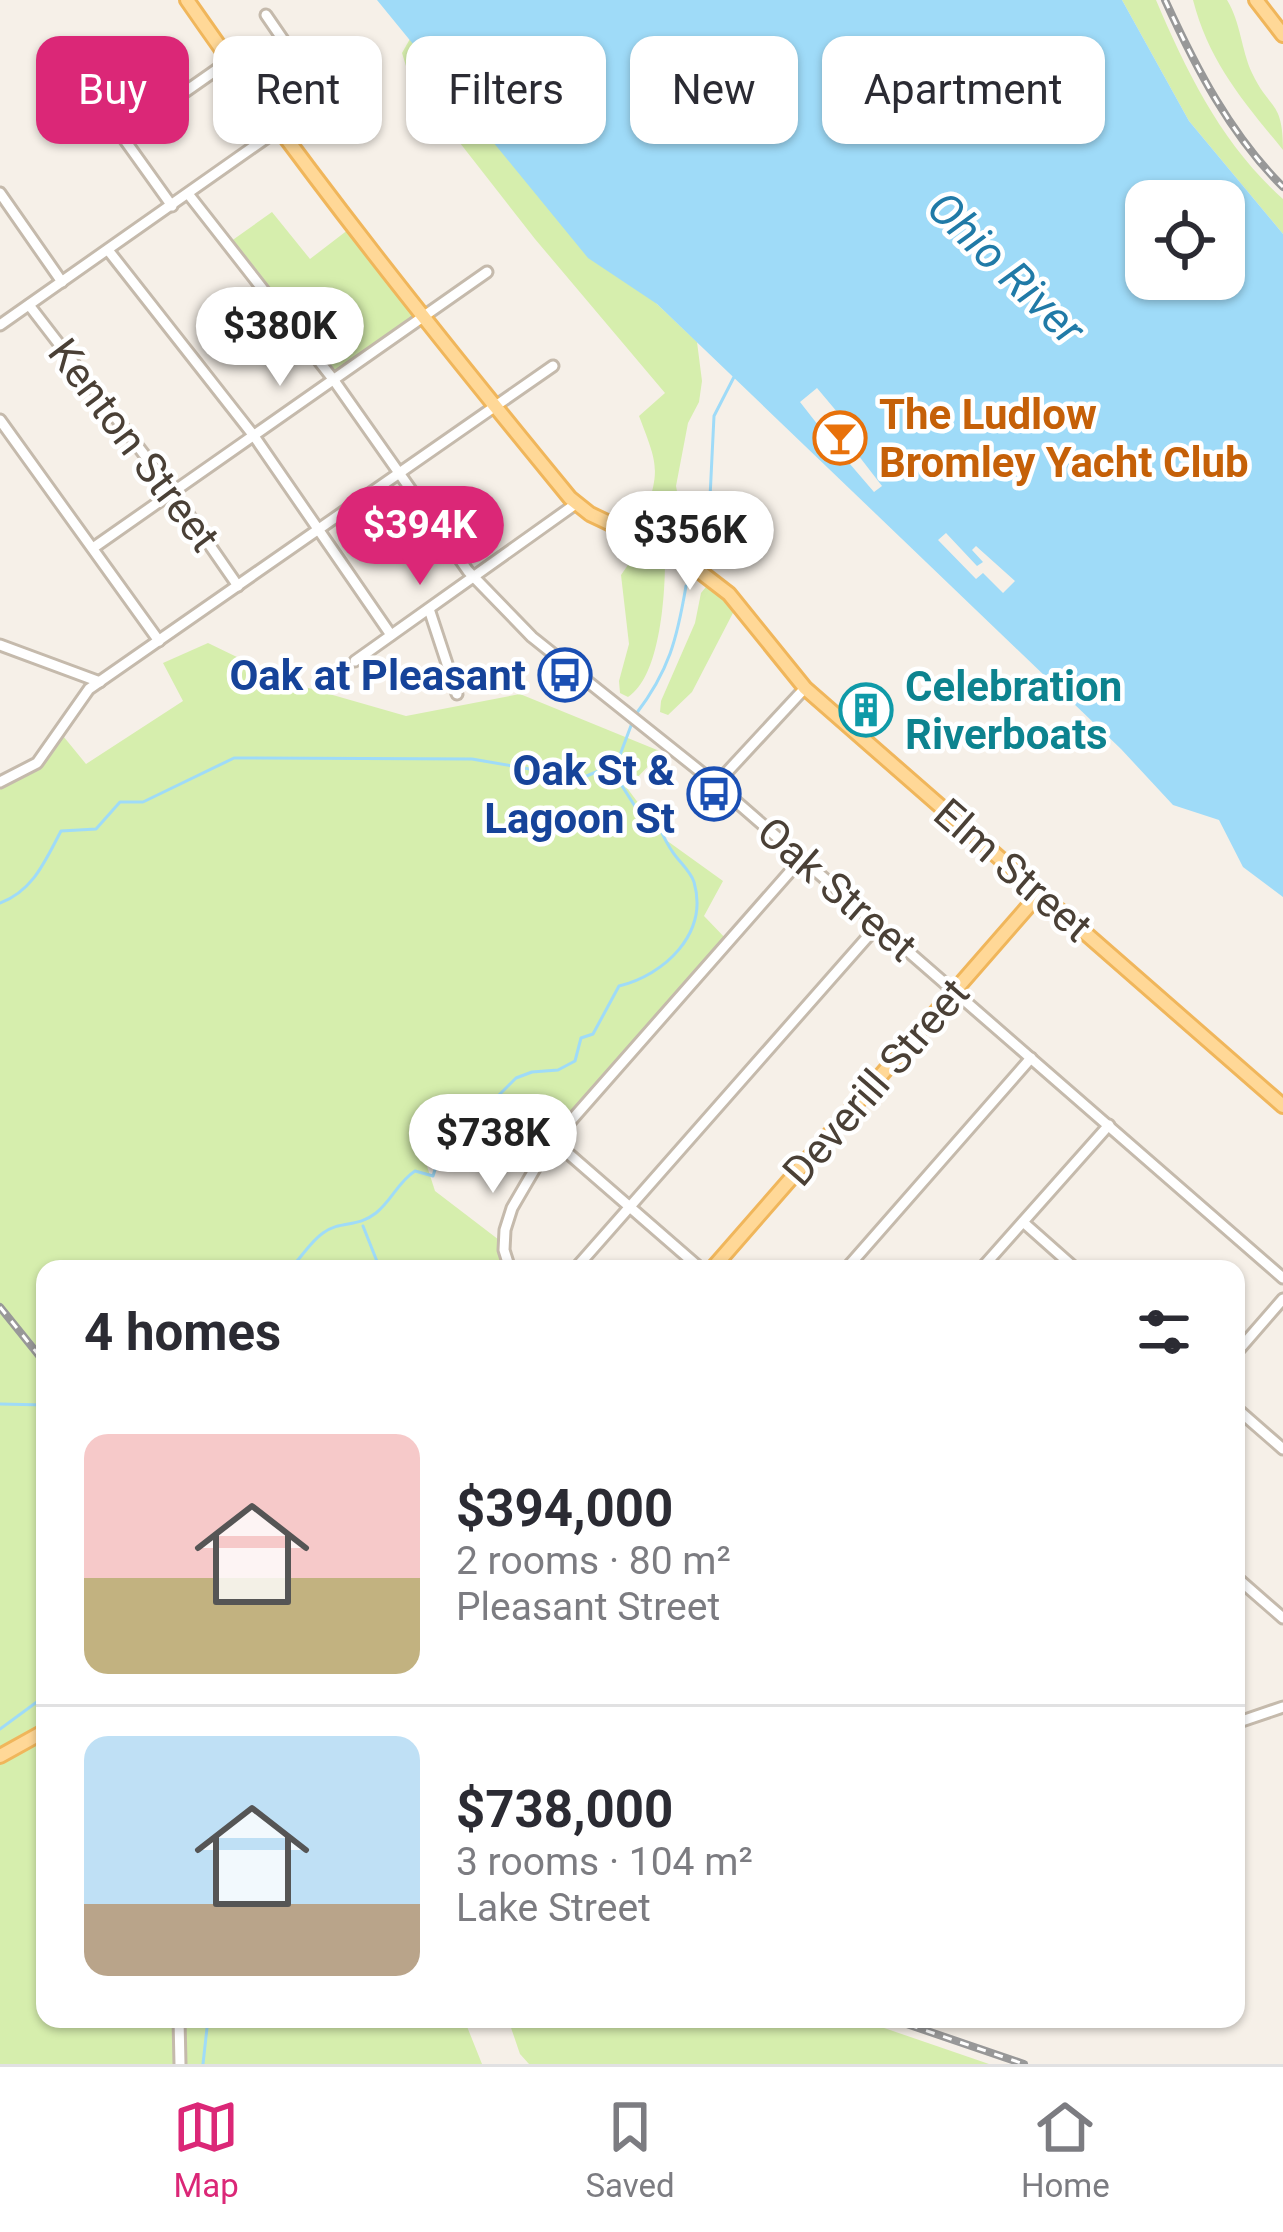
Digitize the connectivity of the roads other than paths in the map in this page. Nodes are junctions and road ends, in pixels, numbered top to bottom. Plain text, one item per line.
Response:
1 (187, 0) edge
2 (1256, 0) edge
3 (266, 15) dead end
4 (1283, 35) edge
5 (280, 36) edge
6 (213, 37) edge
7 (128, 144) edge
8 (261, 144) edge
9 (290, 144) edge
10 (0, 193) edge
11 (189, 194) junction
12 (172, 206) junction
13 (108, 250) junction
14 (487, 272) dead end
15 (62, 282) junction
16 (29, 305) junction
17 (423, 317) junction
18 (0, 325) edge
19 (553, 366) dead end
20 (333, 380) junction
21 (496, 408) junction
22 (0, 420) edge
23 (254, 436) junction
24 (399, 475) junction
25 (173, 492) junction
26 (577, 503) junction
27 (319, 530) junction
28 (93, 548) junction
29 (474, 578) junction
30 (238, 586) junction
31 (429, 609) junction
32 (392, 635) junction
33 (159, 641) junction
34 (0, 645) edge
35 (356, 661) dead end
36 (100, 682) junction
37 (805, 688) junction
38 (457, 694) dead end
39 (0, 782) edge
40 (716, 784) junction
41 (802, 858) junction
42 (1039, 894) junction
43 (878, 925) junction
44 (955, 992) junction
45 (1031, 1058) junction
46 (1283, 1106) edge
47 (1108, 1125) junction
48 (554, 1141) junction
49 (629, 1207) junction
50 (1023, 1222) junction
51 (508, 1260) edge
52 (583, 1260) edge
53 (691, 1260) edge
54 (720, 1260) edge
55 (854, 1260) edge
56 (989, 1260) edge
57 (1066, 1260) edge
58 (1283, 1278) edge
59 (1283, 1299) edge
60 (1245, 1343) edge
61 (1245, 1416) edge
62 (1283, 1448) edge
63 (1245, 1585) edge
64 (1283, 1618) edge
65 (1283, 1707) edge
66 (1245, 1720) edge
67 (36, 1736) edge
68 (0, 1756) edge
69 (179, 2028) edge
70 (180, 2064) edge

1 - 6 main road
2 - 4 main road
3 - 5 street
7 - 12 street
8 - 11 street
9 - 17 main road
10 - 15 street
11 - 12 street
11 - 20 street, Oak Street
12 - 13 street
13 - 15 street
13 - 23 street
14 - 17 street
15 - 16 street
16 - 18 street
16 - 25 street, Kenton Street
17 - 20 street
17 - 21 main road
19 - 21 street
20 - 23 street
20 - 24 street, Oak Street
21 - 24 street
21 - 26 main road
22 - 28 street
23 - 25 street
23 - 27 street
24 - 27 street
24 - 29 street, Oak Street
25 - 28 street
25 - 30 street, Kenton Street
26 - 29 street
26 - 37 main road, Elm Street
27 - 30 street
27 - 32 street
28 - 33 street
29 - 31 street
29 - 40 street, Oak Street
30 - 33 street
31 - 32 street
31 - 38 street
32 - 35 street
33 - 36 street
34 - 36 street
36 - 39 street
37 - 40 street
37 - 42 main road, Elm Street
40 - 41 street, Oak Street
41 - 43 street, Oak Street
41 - 48 street
42 - 44 main road, Deverill Street
42 - 46 main road, Elm Street
43 - 44 street, Oak Street
43 - 49 street
44 - 45 street, Oak Street
44 - 54 main road, Deverill Street
45 - 47 street, Oak Street
45 - 55 street
47 - 50 street
47 - 58 street, Oak Street
48 - 49 street
48 - 51 street
49 - 52 street
49 - 53 street
50 - 56 street
50 - 57 street
59 - 60 street
61 - 62 street
63 - 64 street
65 - 66 street
67 - 68 main road
69 - 70 street

